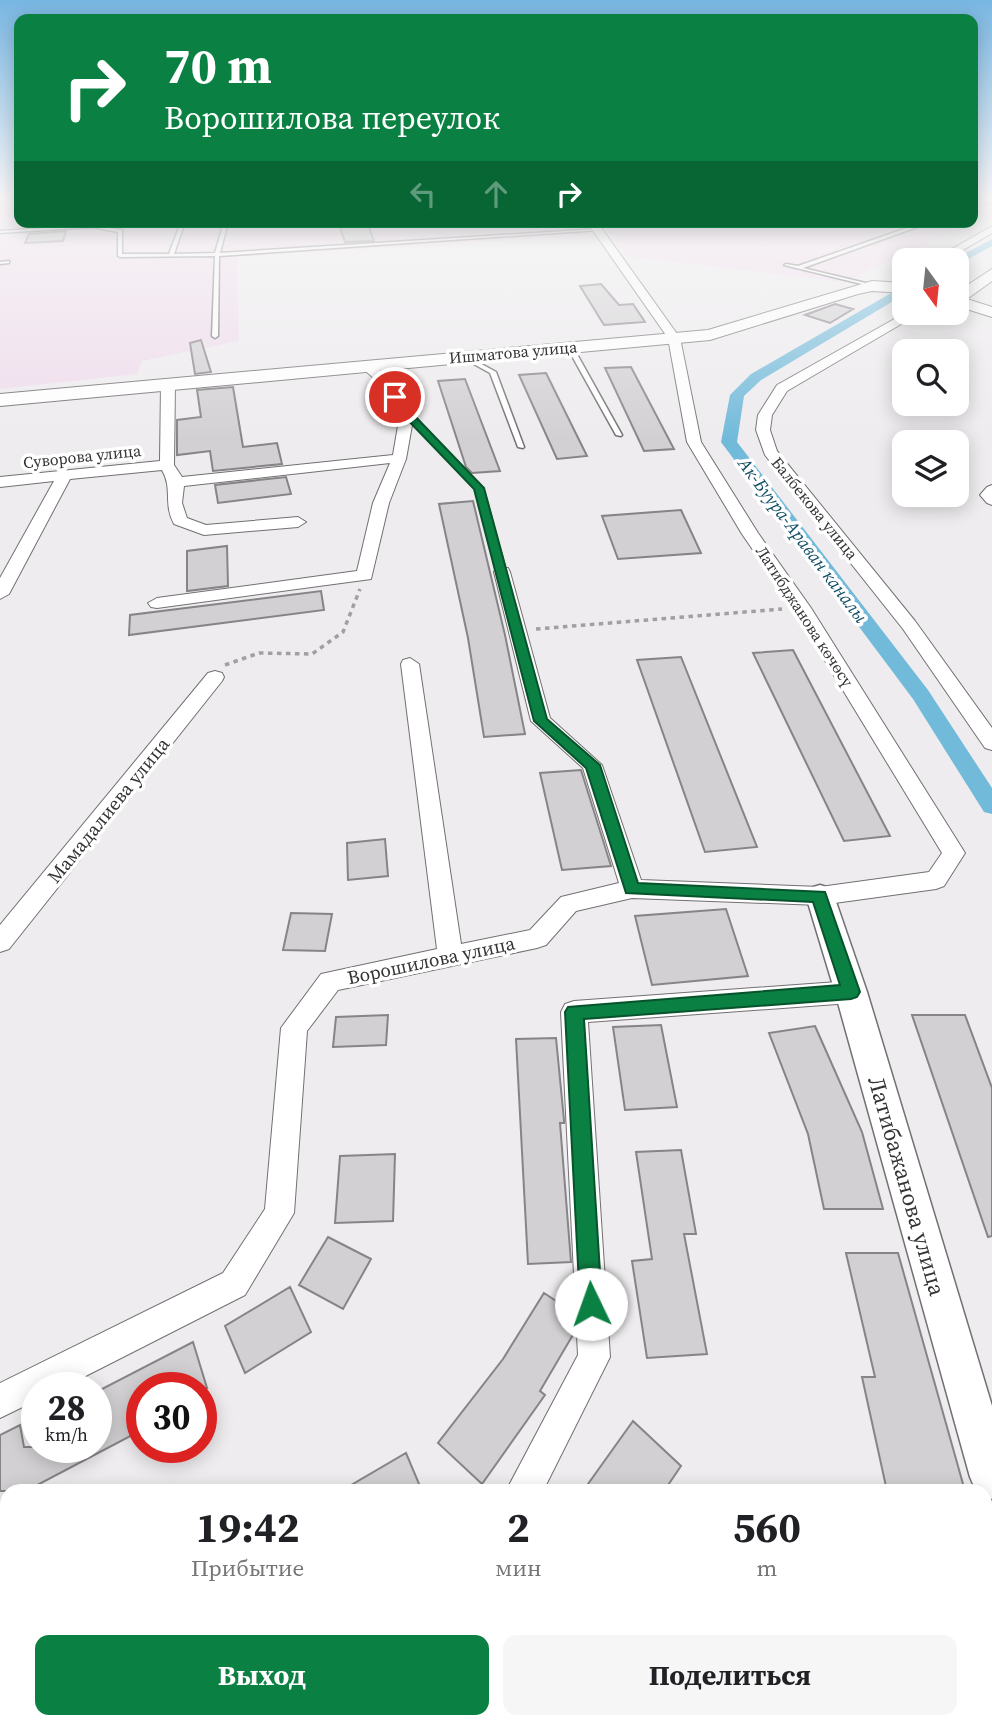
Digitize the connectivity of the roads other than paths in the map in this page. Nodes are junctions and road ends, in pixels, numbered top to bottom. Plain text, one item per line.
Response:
1 (216, 278) edge
2 (631, 278) edge
3 (838, 278) edge
4 (987, 278) edge
5 (892, 285) edge
6 (872, 286) junction
7 (970, 290) edge
8 (970, 304) edge
9 (992, 312) edge
10 (892, 326) edge
11 (215, 336) dead end
12 (674, 338) junction
13 (570, 347) junction
14 (465, 357) junction
15 (366, 366) junction
16 (168, 384) junction
17 (0, 400) edge
18 (407, 414) junction
19 (619, 435) dead end
20 (521, 447) dead end
21 (399, 459) junction
22 (167, 465) junction
23 (64, 477) junction
24 (0, 482) edge
25 (177, 482) junction
26 (992, 490) edge
27 (992, 500) edge
28 (298, 522) dead end
29 (502, 572) joint
30 (0, 594) edge
31 (157, 603) dead end
32 (410, 664) dead end
33 (215, 677) road end
34 (992, 743) edge
35 (936, 880) joint
36 (632, 889) junction
37 (820, 896) junction
38 (0, 942) edge
39 (450, 956) junction
40 (851, 992) junction
41 (0, 1401) edge
42 (992, 1477) edge
43 (528, 1484) edge

1 - 11 lane
2 - 12 street
3 - 6 lane
4 - 7 main road
5 - 6 main road, Ишматова улица
6 - 12 main road, Ишматова улица
8 - 9 main road
10 - 34 street, Балбекова улица
12 - 13 main road, Ишматова улица
12 - 35 street, Латибджанова көчөсү
13 - 14 main road, Ишматова улица
13 - 19 lane
14 - 15 main road, Ишматова улица
14 - 20 lane
15 - 16 main road, Ишматова улица
15 - 18 street
16 - 17 main road, Ишматова улица
16 - 22 street
18 - 21 street
18 - 29 lane
21 - 25 street
21 - 31 street
22 - 23 street, Суворова улица
22 - 25 street
23 - 24 street, Суворова улица
23 - 30 street
25 - 28 street
26 - 27 street
29 - 36 street
32 - 39 street
33 - 38 street, Мамадалиева улица
35 - 37 street, Ворошилова улица
36 - 37 street, Ворошилова улица
36 - 39 street, Ворошилова улица
37 - 40 street, Латибажанова улица
39 - 41 street, Ворошилова улица
40 - 42 street, Латибажанова улица
40 - 43 street

